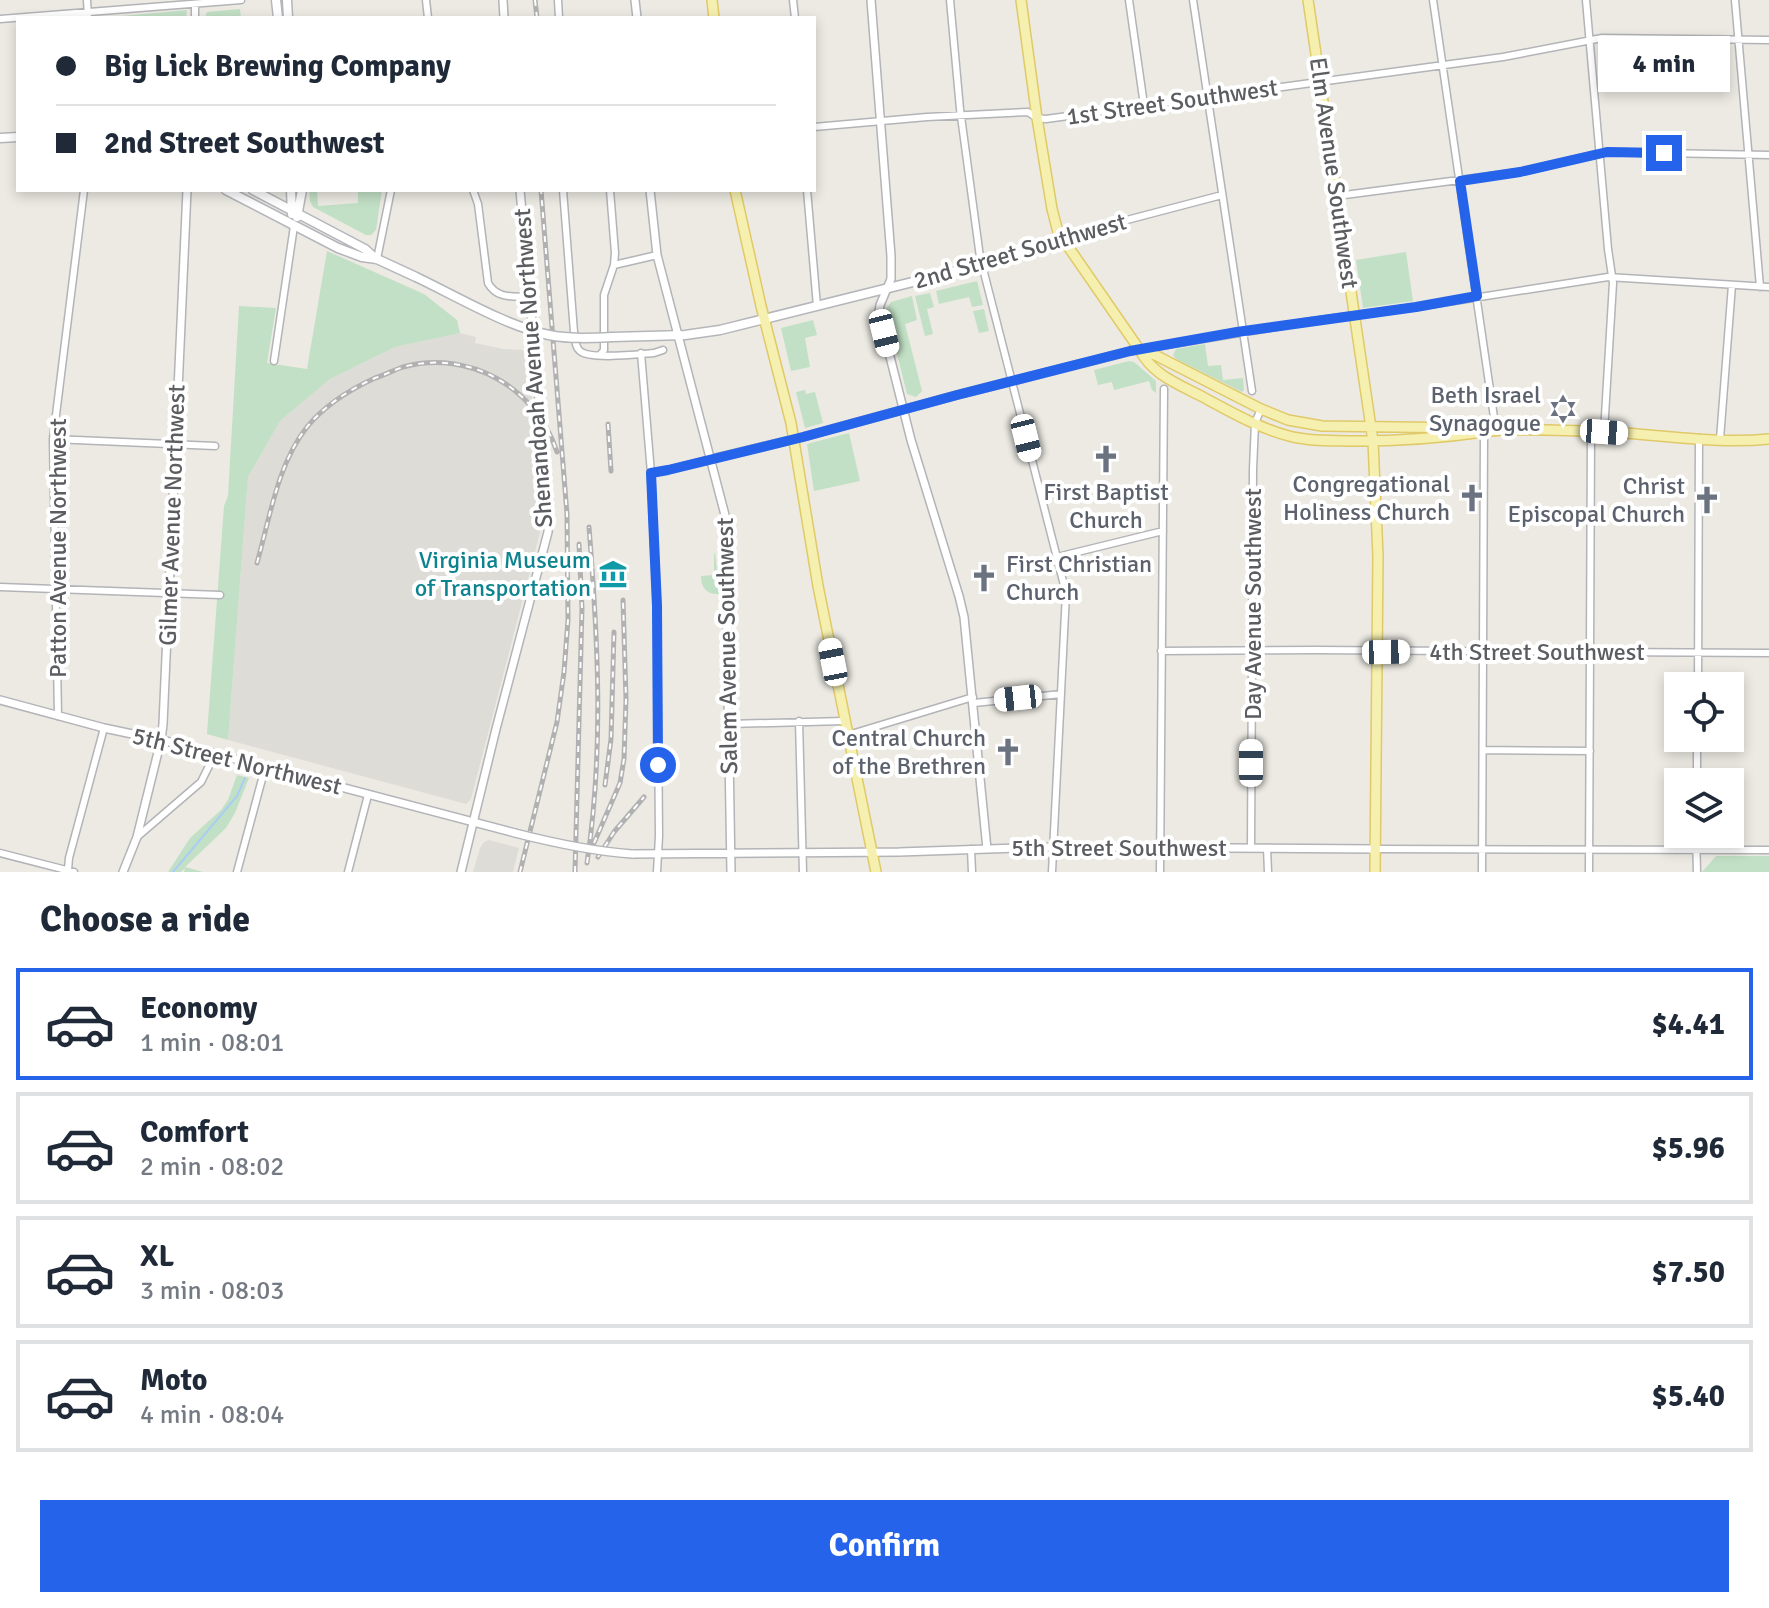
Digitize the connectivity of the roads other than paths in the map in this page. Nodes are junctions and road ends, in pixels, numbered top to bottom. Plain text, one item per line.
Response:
1 (87, 0) edge
2 (241, 0) edge
3 (871, 0) edge
4 (950, 0) edge
5 (1021, 0) edge
6 (1129, 0) edge
7 (1193, 0) edge
8 (1308, 0) edge
9 (1433, 0) edge
10 (1586, 0) edge
11 (1735, 0) edge
12 (194, 2) edge
13 (88, 15) edge
14 (66, 16) edge
15 (1590, 40) junction
16 (1739, 40) junction
17 (1769, 40) edge
18 (1443, 66) junction
19 (1320, 82) junction
20 (1207, 97) junction
21 (1144, 105) junction
22 (960, 115) junction
23 (1037, 118) junction
24 (880, 121) junction
25 (816, 127) edge
26 (1599, 154) junction
27 (1749, 154) junction
28 (1769, 155) edge
29 (1460, 181) junction
30 (84, 192) edge
31 (187, 192) edge
32 (230, 192) edge
33 (257, 192) edge
34 (291, 192) edge
35 (301, 192) edge
36 (391, 192) edge
37 (474, 192) edge
38 (520, 192) edge
39 (563, 192) edge
40 (610, 192) edge
41 (650, 192) edge
42 (735, 192) edge
43 (807, 192) edge
44 (1222, 195) junction
45 (1337, 196) junction
46 (295, 212) junction
47 (294, 226) junction
48 (1063, 242) junction
49 (657, 255) junction
50 (377, 259) junction
51 (614, 265) junction
52 (983, 265) junction
53 (1612, 277) junction
54 (1732, 285) junction
55 (1760, 287) junction
56 (1769, 287) edge
57 (887, 290) junction
58 (1477, 296) junction
59 (529, 297) junction
60 (817, 306) junction
61 (1355, 315) junction
62 (765, 319) junction
63 (1242, 332) junction
64 (678, 336) junction
65 (1139, 349) junction
66 (663, 350) dead end
67 (641, 353) junction
68 (600, 355) junction
69 (274, 361) dead end
70 (1012, 382) junction
71 (1164, 389) dead end
72 (1252, 391) dead end
73 (1261, 409) junction
74 (903, 410) junction
75 (1255, 423) junction
76 (1371, 427) junction
77 (1496, 431) junction
78 (1591, 431) junction
79 (1484, 432) junction
80 (1604, 432) junction
81 (1699, 438) junction
82 (53, 439) junction
83 (794, 439) junction
84 (1720, 439) junction
85 (1769, 439) edge
86 (1373, 441) junction
87 (176, 444) junction
88 (215, 446) dead end
89 (711, 459) junction
90 (651, 473) junction
91 (1163, 531) junction
92 (1057, 557) junction
93 (0, 587) edge
94 (57, 588) junction
95 (169, 593) junction
96 (220, 595) dead end
97 (1253, 650) junction
98 (1161, 651) junction
99 (1483, 651) junction
100 (1591, 651) junction
101 (1377, 652) junction
102 (1698, 652) junction
103 (1769, 653) edge
104 (1698, 672) edge
105 (1061, 694) junction
106 (0, 700) edge
107 (974, 700) junction
108 (58, 716) junction
109 (799, 721) junction
110 (844, 721) junction
111 (729, 724) junction
112 (104, 728) junction
113 (848, 735) junction
114 (161, 740) junction
115 (1483, 750) junction
116 (1590, 751) junction
117 (215, 754) junction
118 (265, 768) junction
119 (368, 795) junction
120 (473, 822) junction
121 (137, 837) junction
122 (1052, 847) junction
123 (1160, 847) junction
124 (1251, 847) junction
125 (1267, 848) junction
126 (971, 849) junction
127 (987, 849) junction
128 (1376, 849) junction
129 (1589, 849) junction
130 (1696, 849) junction
131 (1482, 850) junction
132 (1769, 850) edge
133 (803, 852) junction
134 (872, 852) junction
135 (0, 853) edge
136 (732, 854) junction
137 (658, 855) junction
138 (71, 871) edge
139 (123, 872) edge
140 (237, 872) edge
141 (348, 872) edge
142 (461, 872) edge
143 (657, 872) edge
144 (731, 872) edge
145 (803, 872) edge
146 (876, 872) edge
147 (972, 872) edge
148 (1052, 872) edge
149 (1160, 872) edge
150 (1268, 872) edge
151 (1375, 872) edge
152 (1482, 872) edge
153 (1589, 872) edge
154 (1697, 872) edge

1 - 13 street
2 - 12 street
3 - 24 street
4 - 22 street
5 - 23 main road
6 - 21 street
7 - 20 street
8 - 19 main road, Elm Avenue Southwest
9 - 18 street
10 - 15 street
11 - 16 street
12 - 13 street
13 - 14 street
15 - 16 street, 1st Street Southwest
15 - 18 street, 1st Street Southwest
15 - 26 street
16 - 17 street, 1st Street Southwest
16 - 27 street
18 - 19 street, 1st Street Southwest
18 - 29 street
19 - 20 street, 1st Street Southwest
19 - 45 main road, Elm Avenue Southwest
20 - 21 street, 1st Street Southwest
20 - 44 street
21 - 23 street, 1st Street Southwest
22 - 23 street, 1st Street Southwest
22 - 24 street, 1st Street Southwest
22 - 52 street
23 - 48 main road
24 - 25 street, 1st Street Southwest
24 - 57 street
26 - 27 street
26 - 29 street
26 - 53 street
27 - 28 street
27 - 55 street
29 - 45 street
29 - 58 street
30 - 82 street, Patton Avenue Northwest
31 - 87 street, Gilmer Avenue Northwest
32 - 47 main road
33 - 46 main road
34 - 46 main road
35 - 46 main road
36 - 50 street
37 - 59 street
38 - 59 street, Shenandoah Avenue Northwest
39 - 68 street
40 - 51 street
41 - 49 street, Salem Avenue Southwest
42 - 62 main road
43 - 60 street
44 - 48 street, 2nd Street Southwest
44 - 63 street
45 - 61 main road, Elm Avenue Southwest
46 - 47 main road
46 - 50 main road
47 - 50 main road
47 - 69 street
48 - 52 main road, 2nd Street Southwest
48 - 65 main road
49 - 51 street
49 - 64 street, Salem Avenue Southwest
50 - 64 main road, 2nd Street Southwest, bridge
51 - 68 street
52 - 57 main road, 2nd Street Southwest
52 - 70 street
53 - 54 street
53 - 58 street
53 - 80 street
54 - 55 street
54 - 84 street
55 - 56 street
57 - 60 main road, 2nd Street Southwest
57 - 74 street
58 - 61 street
58 - 77 street
59 - 120 street, Shenandoah Avenue Northwest
60 - 62 main road, 2nd Street Southwest
61 - 63 street
61 - 76 main road, Elm Avenue Southwest
62 - 64 main road, 2nd Street Southwest
62 - 83 main road
63 - 65 street
63 - 72 street
64 - 89 street, Salem Avenue Southwest
65 - 70 street
65 - 73 main road
65 - 75 main road
66 - 67 street
67 - 68 street
67 - 90 street
70 - 74 street
70 - 92 street
71 - 91 street
73 - 75 street, Day Avenue Southwest
73 - 76 main road
74 - 83 street
74 - 107 street
75 - 86 main road
75 - 97 street, Day Avenue Southwest
76 - 79 main road
76 - 86 main road, Elm Avenue Southwest
77 - 78 main road
77 - 79 main road
78 - 80 main road
78 - 100 street
79 - 86 main road
79 - 99 street
80 - 81 main road
81 - 84 main road
81 - 102 street
82 - 87 street
82 - 94 street, Patton Avenue Northwest
83 - 89 street
83 - 110 main road
84 - 85 main road
86 - 101 main road, Elm Avenue Southwest
87 - 88 street
87 - 95 street, Gilmer Avenue Northwest
89 - 90 street
89 - 111 street, Salem Avenue Southwest
90 - 137 street
91 - 92 street
91 - 98 street
92 - 105 street
93 - 94 street
94 - 95 street
94 - 108 street, Patton Avenue Northwest
95 - 96 street
95 - 114 street, Gilmer Avenue Northwest
97 - 98 street, 4th Street Southwest
97 - 101 street, 4th Street Southwest
97 - 124 street, Day Avenue Southwest
98 - 123 street
99 - 100 street, 4th Street Southwest
99 - 101 street, 4th Street Southwest
99 - 115 street
100 - 102 street, 4th Street Southwest
100 - 116 street
101 - 128 main road, Elm Avenue Southwest
102 - 103 street, 4th Street Southwest
102 - 104 street
105 - 107 street
105 - 122 street
106 - 108 street, 5th Street Northwest
107 - 113 street
107 - 127 street
108 - 112 street, 5th Street Northwest
109 - 110 street
109 - 111 street
109 - 133 street
110 - 113 main road
111 - 136 street, Salem Avenue Southwest
112 - 114 street, 5th Street Northwest
112 - 138 street
113 - 134 main road
114 - 117 street, 5th Street Northwest
114 - 121 street, Gilmer Avenue Northwest
115 - 116 street
115 - 131 street
116 - 129 street
117 - 118 street, 5th Street Northwest
117 - 121 street
118 - 119 street, 5th Street Northwest
118 - 140 street
119 - 120 street, 5th Street Northwest
119 - 141 street
120 - 137 street, 5th Street Southwest, bridge
120 - 142 street, Shenandoah Avenue Northwest
121 - 139 street, Gilmer Avenue Northwest
122 - 123 street, 5th Street Southwest
122 - 127 street, 5th Street Southwest
122 - 148 street
123 - 124 street, 5th Street Southwest
123 - 149 street
124 - 125 street, 5th Street Southwest
125 - 128 street, 5th Street Southwest
125 - 150 street
126 - 127 street, 5th Street Southwest
126 - 134 street, 5th Street Southwest
126 - 147 street
128 - 131 street, 5th Street Southwest
128 - 151 main road, Elm Avenue Southwest
129 - 130 street, 5th Street Southwest
129 - 131 street, 5th Street Southwest
129 - 153 street
130 - 132 street, 5th Street Southwest
130 - 154 street
131 - 152 street
133 - 134 street, 5th Street Southwest
133 - 136 street, 5th Street Southwest
133 - 145 street
134 - 146 main road
135 - 138 street
136 - 137 street, 5th Street Southwest
136 - 144 street, Salem Avenue Southwest
137 - 143 street

